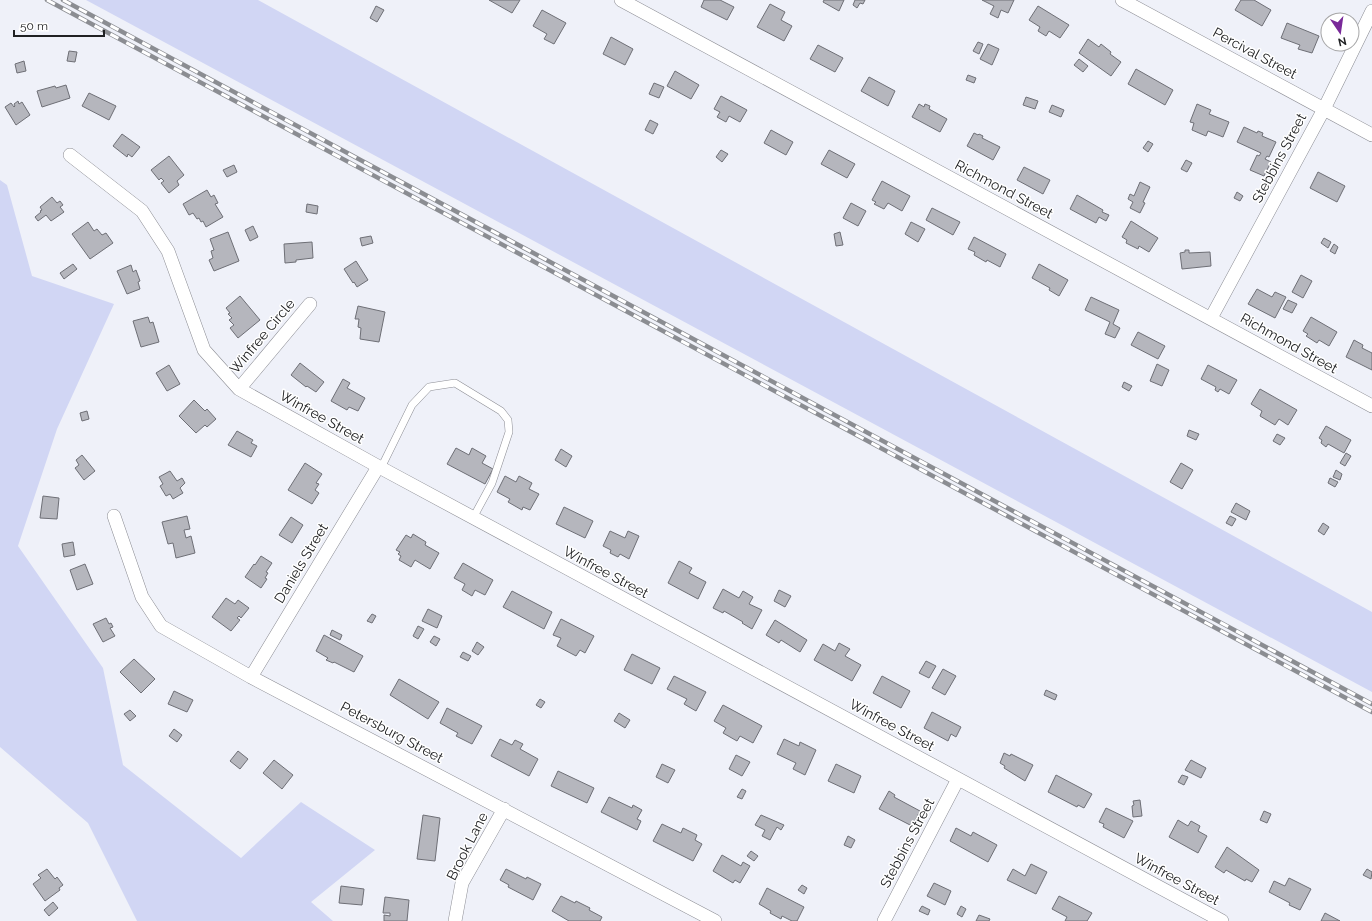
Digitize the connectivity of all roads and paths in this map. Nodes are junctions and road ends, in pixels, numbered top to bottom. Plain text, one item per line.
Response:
1 (621, 0) edge
2 (1123, 0) edge
3 (1372, 11) edge
4 (1324, 109) junction
5 (1372, 135) edge
6 (70, 155) dead end
7 (310, 304) dead end
8 (1211, 318) junction
9 (239, 389) junction
10 (1372, 406) edge
11 (379, 467) junction
12 (114, 516) dead end
13 (473, 518) junction
14 (251, 677) junction
15 (958, 779) junction
16 (504, 809) junction
17 (455, 921) edge
18 (715, 921) edge
19 (884, 921) edge
20 (1222, 921) edge

1 - 8 street, Richmond Street
2 - 4 street, Percival Street
3 - 4 street, Stebbins Street
4 - 5 street, Percival Street
4 - 8 street, Stebbins Street
6 - 9 street, Winfree Street
7 - 9 street, Winfree Circle
8 - 10 street, Richmond Street
9 - 11 street, Winfree Street
11 - 13 street, Winfree Street
11 - 13 lane
11 - 14 street, Daniels Street
12 - 14 street, Petersburg Street
13 - 15 street, Winfree Street
14 - 16 street, Petersburg Street
15 - 19 street, Stebbins Street
15 - 20 street, Winfree Street
16 - 17 street, Brook Lane
16 - 18 street, Petersburg Street

